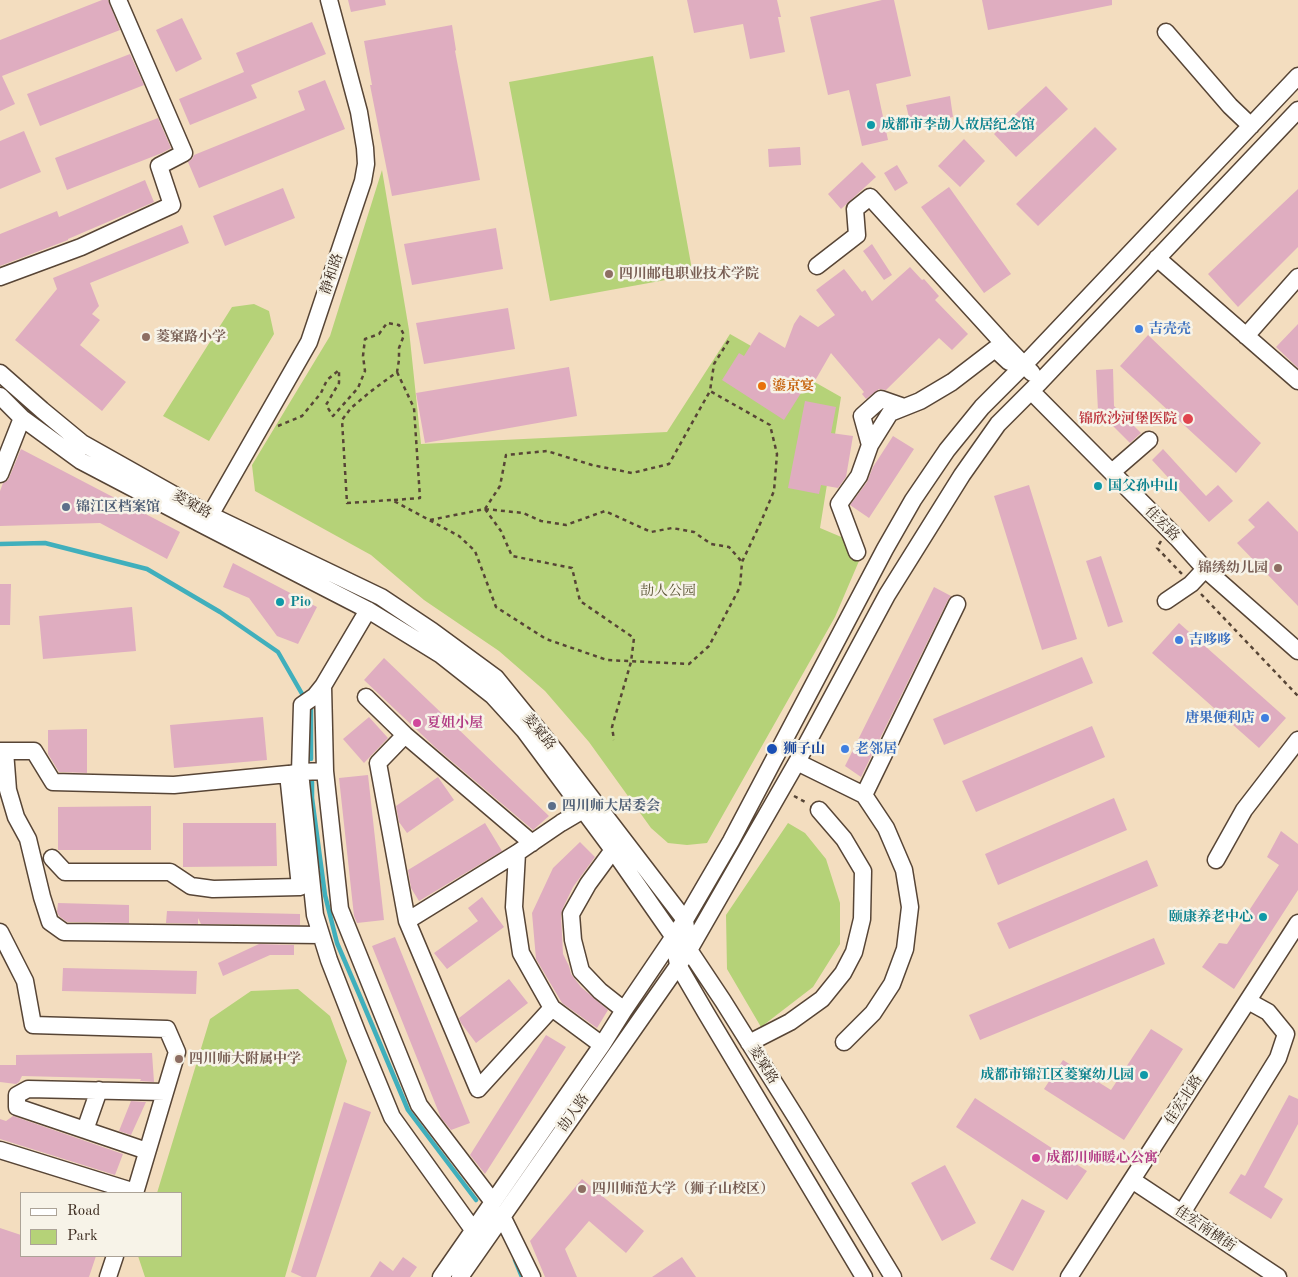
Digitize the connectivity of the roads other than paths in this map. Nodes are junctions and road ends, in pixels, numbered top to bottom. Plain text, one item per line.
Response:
1 (118, 0) edge
2 (329, 0) edge
3 (1166, 32) dead end
4 (1298, 76) edge
5 (1298, 110) edge
6 (1250, 126) junction
7 (1157, 258) junction
8 (817, 266) dead end
9 (0, 277) edge
10 (1298, 277) edge
11 (1246, 336) junction
12 (1021, 367) junction
13 (0, 373) edge
14 (1298, 381) edge
15 (1036, 386) junction
16 (0, 396) edge
17 (904, 407) junction
18 (22, 418) junction
19 (1149, 440) dead end
20 (870, 445) junction
21 (1112, 472) junction
22 (0, 474) edge
23 (207, 521) junction
24 (857, 552) dead end
25 (1204, 569) junction
26 (1166, 601) dead end
27 (957, 604) dead end
28 (368, 610) junction
29 (1298, 651) edge
30 (313, 696) junction
31 (366, 697) dead end
32 (405, 735) junction
33 (1298, 740) edge
34 (3, 751) edge
35 (797, 762) junction
36 (325, 771) junction
37 (294, 773) junction
38 (864, 795) junction
39 (583, 810) junction
40 (819, 810) road end
41 (532, 843) junction
42 (613, 850) junction
43 (517, 853) junction
44 (52, 858) dead end
45 (1216, 860) dead end
46 (340, 909) junction
47 (315, 915) junction
48 (685, 920) junction
49 (407, 921) junction
50 (1298, 922) edge
51 (0, 932) edge
52 (321, 935) junction
53 (673, 936) junction
54 (688, 950) junction
55 (678, 965) junction
56 (1248, 1001) junction
57 (552, 1008) junction
58 (624, 1010) junction
59 (1292, 1034) edge
60 (749, 1042) junction
61 (844, 1042) dead end
62 (602, 1045) junction
63 (99, 1090) junction
64 (165, 1092) junction
65 (85, 1130) junction
66 (0, 1150) edge
67 (147, 1151) junction
68 (1132, 1180) junction
69 (132, 1192) edge
70 (135, 1192) edge
71 (498, 1209) junction
72 (1182, 1213) junction
73 (474, 1231) junction
74 (114, 1257) edge
75 (108, 1277) edge
76 (441, 1277) edge
77 (460, 1277) edge
78 (532, 1277) edge
79 (864, 1277) edge
80 (893, 1277) edge
81 (1069, 1277) edge
82 (1278, 1277) edge

1 - 9 street
2 - 23 street, 静和路
3 - 6 street
4 - 6 street
5 - 7 street, 劼人路
6 - 12 street
7 - 11 street
7 - 15 street, 劼人路
8 - 12 street
10 - 11 street
11 - 14 street
12 - 15 street, 佳宏路
12 - 17 street
12 - 48 street
13 - 23 street, 菱窠路
15 - 21 street, 佳宏路
15 - 35 street, 劼人路
16 - 18 street, 菱窠路
17 - 20 street
17 - 20 street
18 - 22 street
18 - 23 street, 菱窠路
19 - 21 street
20 - 24 street
21 - 25 street, 佳宏路
23 - 28 street, 菱窠路
23 - 48 street, 菱窠路
25 - 26 street
25 - 29 street, 佳宏路
27 - 38 street
28 - 30 street
28 - 39 street, 菱窠路
30 - 36 street
30 - 37 street
31 - 32 street
32 - 41 street
32 - 49 street
33 - 45 street
34 - 37 street
34 - 52 street
35 - 38 street
35 - 54 street, 劼人路
36 - 37 street
36 - 46 street
37 - 44 street
37 - 47 street
38 - 61 street
39 - 41 street
39 - 42 street, 菱窠路
40 - 60 street
41 - 43 street
42 - 53 street, 菱窠路
42 - 58 street
43 - 49 street
43 - 57 street
46 - 47 street
46 - 71 street
47 - 52 street
48 - 53 street
48 - 54 street, 菱窠路
49 - 57 street
50 - 56 street, 佳宏北路
51 - 64 street
52 - 73 street
53 - 55 street, 菱窠路
53 - 58 street
54 - 55 street, 劼人路
54 - 60 street, 菱窠路
55 - 71 street, 劼人路
55 - 79 street, 菱窠路
56 - 59 street
56 - 68 street, 佳宏北路
57 - 62 street
58 - 62 street
59 - 72 street
60 - 80 street, 菱窠路
62 - 71 street
63 - 64 street
63 - 65 street
63 - 65 street
64 - 67 street
65 - 67 street
66 - 69 street
67 - 70 street
68 - 72 street, 佳宏南横街
68 - 81 street, 佳宏北路
71 - 73 street
71 - 77 street, 劼人路
71 - 78 street
72 - 82 street, 佳宏南横街
73 - 76 street
74 - 75 street

